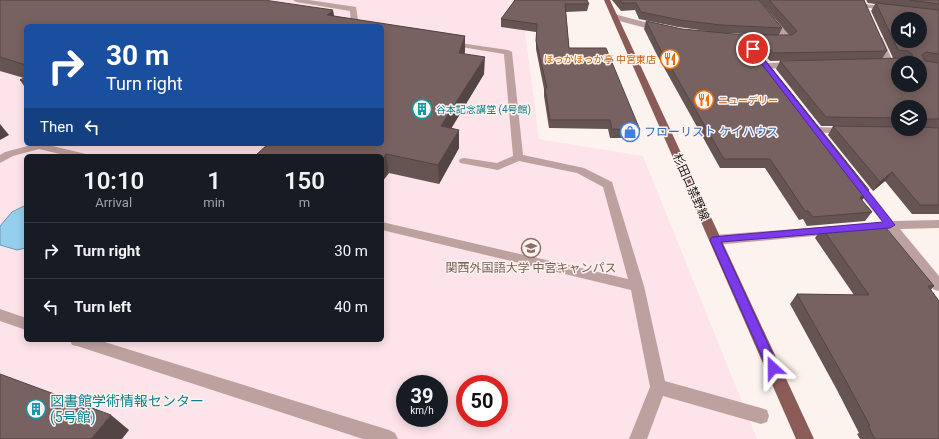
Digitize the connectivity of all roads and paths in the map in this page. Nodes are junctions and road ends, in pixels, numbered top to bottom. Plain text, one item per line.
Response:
1 (296, 0) edge
2 (607, 0) edge
3 (754, 0) edge
4 (865, 6) edge
5 (894, 10) edge
6 (615, 17) junction
7 (355, 24) edge
8 (669, 31) edge
9 (877, 34) edge
10 (723, 38) edge
11 (746, 40) junction
12 (437, 41) edge
13 (889, 62) edge
14 (805, 65) edge
15 (767, 66) junction
16 (776, 78) edge
17 (854, 131) edge
18 (825, 142) edge
19 (39, 146) edge
20 (39, 146) edge
21 (73, 154) edge
22 (518, 158) junction
23 (0, 160) edge
24 (464, 161) dead end
25 (849, 172) edge
26 (939, 224) edge
27 (890, 225) junction
28 (384, 226) edge
29 (875, 226) edge
30 (843, 229) edge
31 (715, 240) junction
32 (637, 286) junction
33 (939, 286) edge
34 (0, 315) edge
35 (24, 323) edge
36 (84, 342) edge
37 (658, 387) junction
38 (761, 416) dead end
39 (389, 439) edge
40 (638, 439) edge
41 (805, 439) edge

1 - 7 street
2 - 6 main road, 杉田口禁野線
3 - 11 street
4 - 5 street
6 - 8 street
6 - 31 main road, 杉田口禁野線
9 - 13 street
10 - 11 street
11 - 15 street
12 - 22 street
14 - 15 street
15 - 16 street
17 - 18 street
19 - 23 street
20 - 21 street
22 - 24 street
22 - 32 street
25 - 27 street
26 - 27 street
27 - 29 street
27 - 33 street
28 - 32 street
30 - 31 street
31 - 41 main road, 杉田口禁野線
32 - 37 street
34 - 35 street
36 - 39 street
37 - 38 street
37 - 40 street

